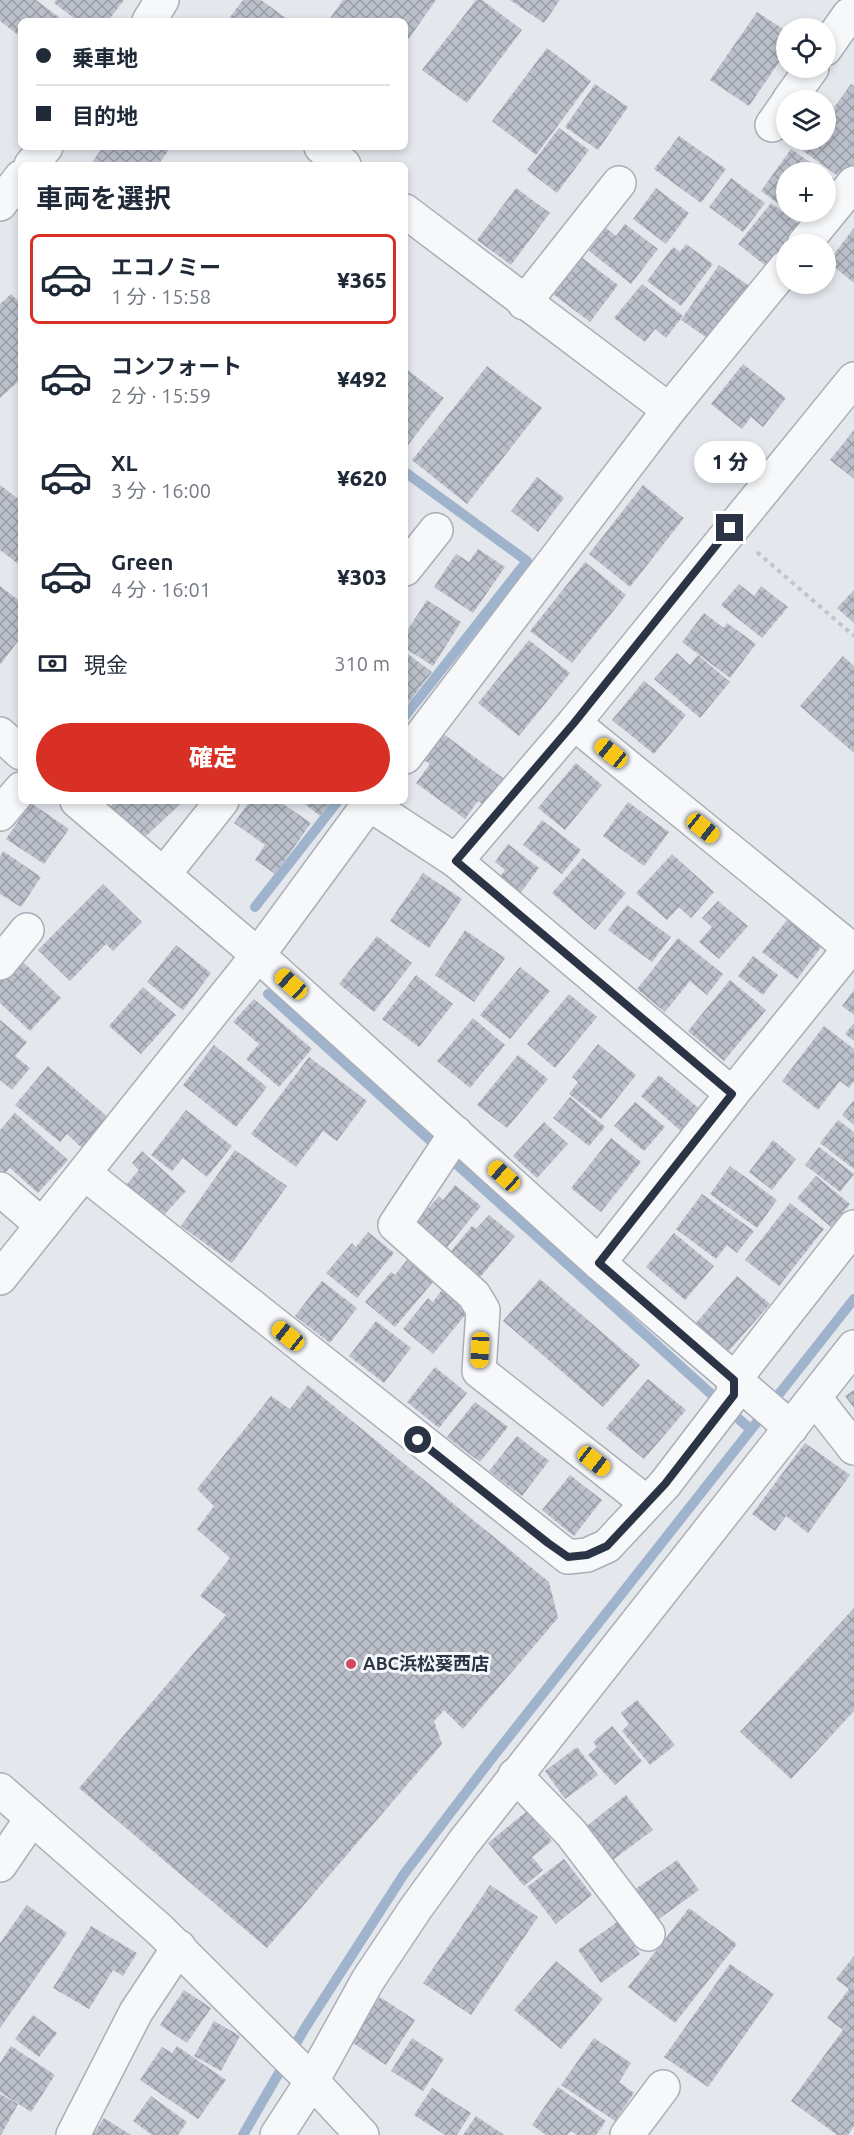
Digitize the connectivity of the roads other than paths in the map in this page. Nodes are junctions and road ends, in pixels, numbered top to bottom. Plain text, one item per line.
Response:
1 (844, 11) edge
2 (836, 27) edge
3 (43, 150) edge
4 (325, 150) edge
5 (31, 162) edge
6 (340, 162) edge
7 (619, 183) dead end
8 (854, 183) edge
9 (408, 214) edge
10 (812, 234) edge
11 (776, 279) edge
12 (524, 303) junction
13 (854, 379) edge
14 (669, 410) junction
15 (436, 530) dead end
16 (408, 565) edge
17 (574, 723) junction
18 (0, 734) edge
19 (18, 750) edge
20 (408, 753) edge
21 (18, 793) edge
22 (81, 804) edge
23 (220, 804) edge
24 (369, 804) edge
25 (371, 804) edge
26 (0, 814) edge
27 (456, 861) junction
28 (164, 874) junction
29 (27, 930) dead end
30 (258, 955) junction
31 (0, 963) edge
32 (732, 1094) junction
33 (447, 1146) junction
34 (84, 1173) junction
35 (0, 1189) edge
36 (42, 1225) junction
37 (854, 1227) edge
38 (599, 1263) junction
39 (0, 1278) edge
40 (854, 1347) edge
41 (734, 1397) junction
42 (815, 1398) junction
43 (786, 1423) junction
44 (854, 1448) edge
45 (647, 1503) junction
46 (515, 1775) junction
47 (0, 1790) edge
48 (32, 1818) junction
49 (0, 1864) edge
50 (648, 1934) dead end
51 (179, 1947) junction
52 (312, 2081) junction
53 (663, 2087) dead end
54 (73, 2135) edge
55 (277, 2135) edge
56 (362, 2135) edge
57 (627, 2135) edge

1 - 2 street
3 - 5 street
4 - 6 street
7 - 12 street
8 - 10 street
9 - 12 street
11 - 14 street
12 - 14 street
13 - 17 street
14 - 20 street
15 - 16 street
17 - 27 street
17 - 32 street
18 - 19 street
21 - 26 street
22 - 28 street
23 - 28 street
24 - 30 street
25 - 27 street
27 - 32 street
28 - 30 street
29 - 31 street
30 - 33 street
30 - 34 street
32 - 38 street
33 - 38 street
33 - 45 street
34 - 36 street
34 - 45 street
35 - 36 street
36 - 39 street
37 - 41 street
38 - 41 street
40 - 42 street
41 - 43 street
41 - 45 street
42 - 43 street
42 - 44 street
43 - 46 street
46 - 50 street
46 - 52 street
47 - 48 street
48 - 49 street
48 - 51 street
51 - 52 street
51 - 54 street
52 - 55 street
52 - 56 street
53 - 57 street

